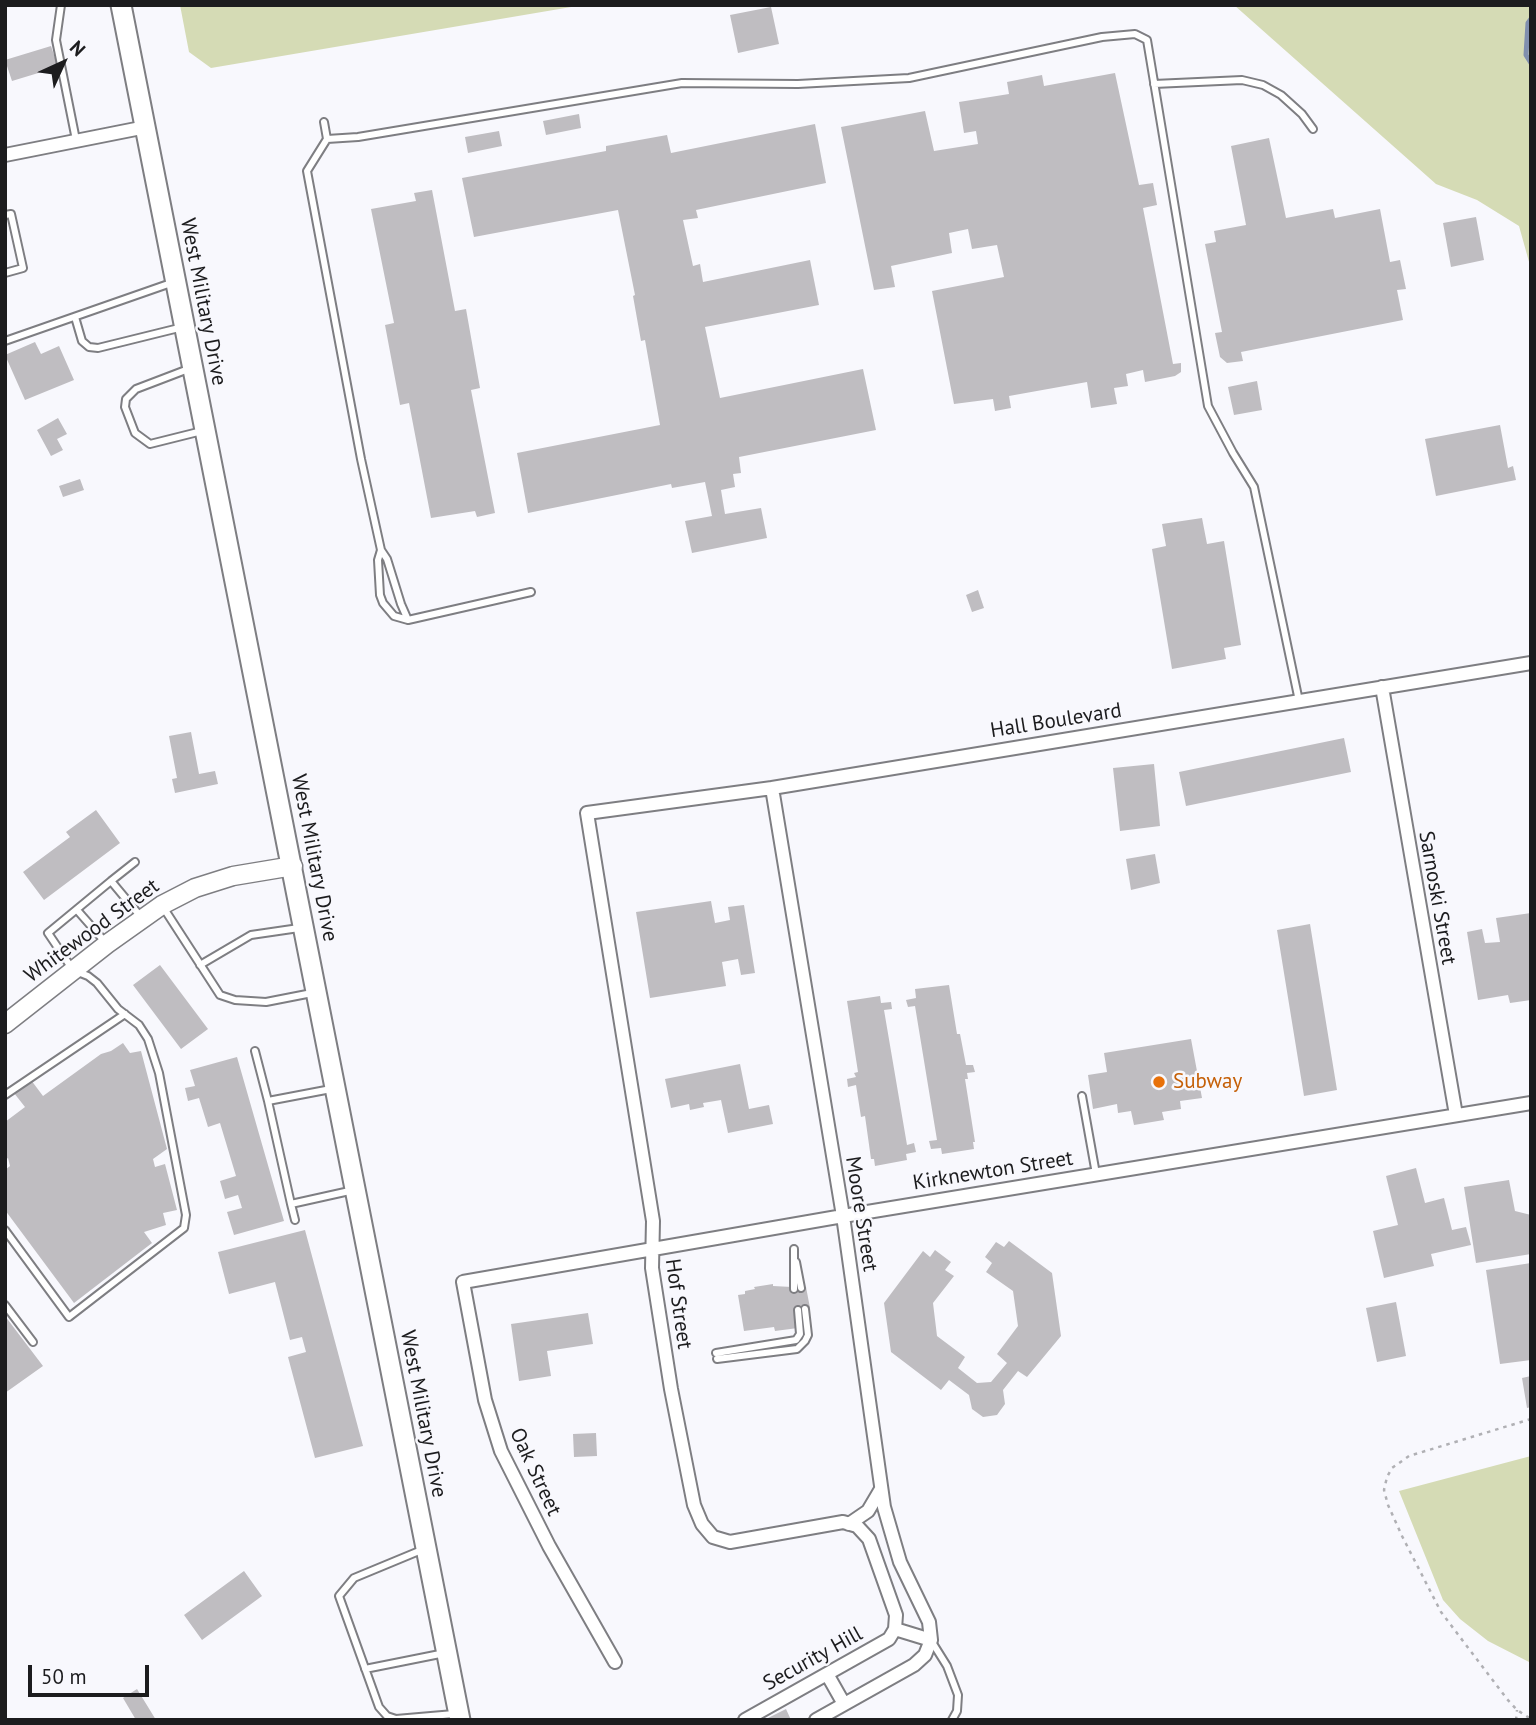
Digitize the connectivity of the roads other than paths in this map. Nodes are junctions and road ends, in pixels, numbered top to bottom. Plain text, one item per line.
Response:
1 (61, 5) edge
2 (121, 5) edge
3 (1154, 84) junction
4 (324, 122) dead end
5 (146, 127) junction
6 (1313, 129) dead end
7 (327, 139) junction
8 (76, 140) junction
9 (5, 155) edge
10 (5, 215) edge
11 (5, 273) edge
12 (176, 282) junction
13 (75, 317) junction
14 (184, 326) junction
15 (5, 341) edge
16 (193, 368) junction
17 (205, 430) junction
18 (381, 550) junction
19 (531, 592) dead end
20 (408, 620) junction
21 (1531, 663) edge
22 (1381, 687) junction
23 (1299, 701) junction
24 (772, 788) junction
25 (587, 813) joint
26 (135, 862) dead end
27 (293, 866) junction
28 (111, 881) junction
29 (162, 905) junction
30 (77, 910) junction
31 (142, 919) junction
32 (305, 928) junction
33 (107, 944) junction
34 (200, 965) junction
35 (73, 970) junction
36 (318, 992) junction
37 (125, 1014) junction
38 (5, 1024) edge
39 (255, 1051) dead end
40 (337, 1088) junction
41 (5, 1095) edge
42 (1082, 1096) dead end
43 (268, 1101) junction
44 (1531, 1103) edge
45 (1456, 1115) junction
46 (1096, 1174) junction
47 (356, 1190) junction
48 (291, 1204) junction
49 (843, 1216) junction
50 (295, 1220) dead end
51 (5, 1230) edge
52 (651, 1249) junction
53 (794, 1250) dead end
54 (463, 1282) joint
55 (798, 1289) dead end
56 (5, 1305) edge
57 (801, 1309) dead end
58 (33, 1342) dead end
59 (717, 1356) dead end
60 (881, 1489) junction
61 (849, 1524) junction
62 (426, 1548) junction
63 (895, 1629) junction
64 (930, 1640) junction
65 (447, 1653) junction
66 (615, 1662) dead end
67 (365, 1669) junction
68 (827, 1674) junction
69 (844, 1704) junction
70 (460, 1717) edge
71 (387, 1718) edge
72 (745, 1720) edge
73 (816, 1720) edge
74 (952, 1720) edge

1 - 8 lane
2 - 5 main road, West Military Drive
3 - 6 lane
3 - 7 lane
3 - 23 lane
4 - 7 lane
5 - 8 street
5 - 12 main road, West Military Drive
7 - 18 lane
8 - 9 street
10 - 11 lane
12 - 13 lane
12 - 14 main road, West Military Drive
13 - 14 lane
13 - 15 lane
14 - 16 main road, West Military Drive
16 - 17 main road, West Military Drive
16 - 17 lane
17 - 27 main road, West Military Drive
18 - 20 lane
18 - 20 lane
19 - 20 lane
21 - 22 street, Hall Boulevard
22 - 23 street, Hall Boulevard
22 - 45 street, Sarnoski Street
23 - 24 street, Hall Boulevard
24 - 25 street, Hall Boulevard
24 - 49 street, Moore Street
25 - 52 street, Hof Street
26 - 28 lane
27 - 29 street, Whitewood Street
27 - 32 main road, West Military Drive
28 - 30 lane
28 - 31 lane
29 - 31 street, Whitewood Street
29 - 34 lane
30 - 33 lane
30 - 35 lane
31 - 33 street, Whitewood Street
32 - 34 lane
32 - 36 main road, West Military Drive
33 - 35 street, Whitewood Street
34 - 36 lane
35 - 37 lane
35 - 38 street, Whitewood Street
36 - 40 main road, West Military Drive
37 - 41 lane
37 - 51 lane
39 - 43 lane
40 - 43 lane
40 - 47 main road, West Military Drive
42 - 46 lane
43 - 48 lane
44 - 45 street, Kirknewton Street
45 - 46 street, Kirknewton Street
46 - 49 street, Kirknewton Street
47 - 48 lane
47 - 62 main road, West Military Drive
48 - 50 lane
49 - 52 street, Kirknewton Street
49 - 60 street, Moore Street
52 - 54 street, Kirknewton Street
52 - 61 street, Hof Street
53 - 55 lane
54 - 66 street, Oak Street
56 - 58 lane
57 - 59 lane
60 - 61 street
60 - 64 street, Moore Street
61 - 63 street
62 - 65 main road, West Military Drive
62 - 67 lane
63 - 64 street
63 - 68 street, Security Hill
64 - 69 street
64 - 74 lane
65 - 67 lane
65 - 70 main road, West Military Drive
67 - 71 lane
68 - 69 street
68 - 72 street, Security Hill
69 - 73 street
70 - 71 lane

